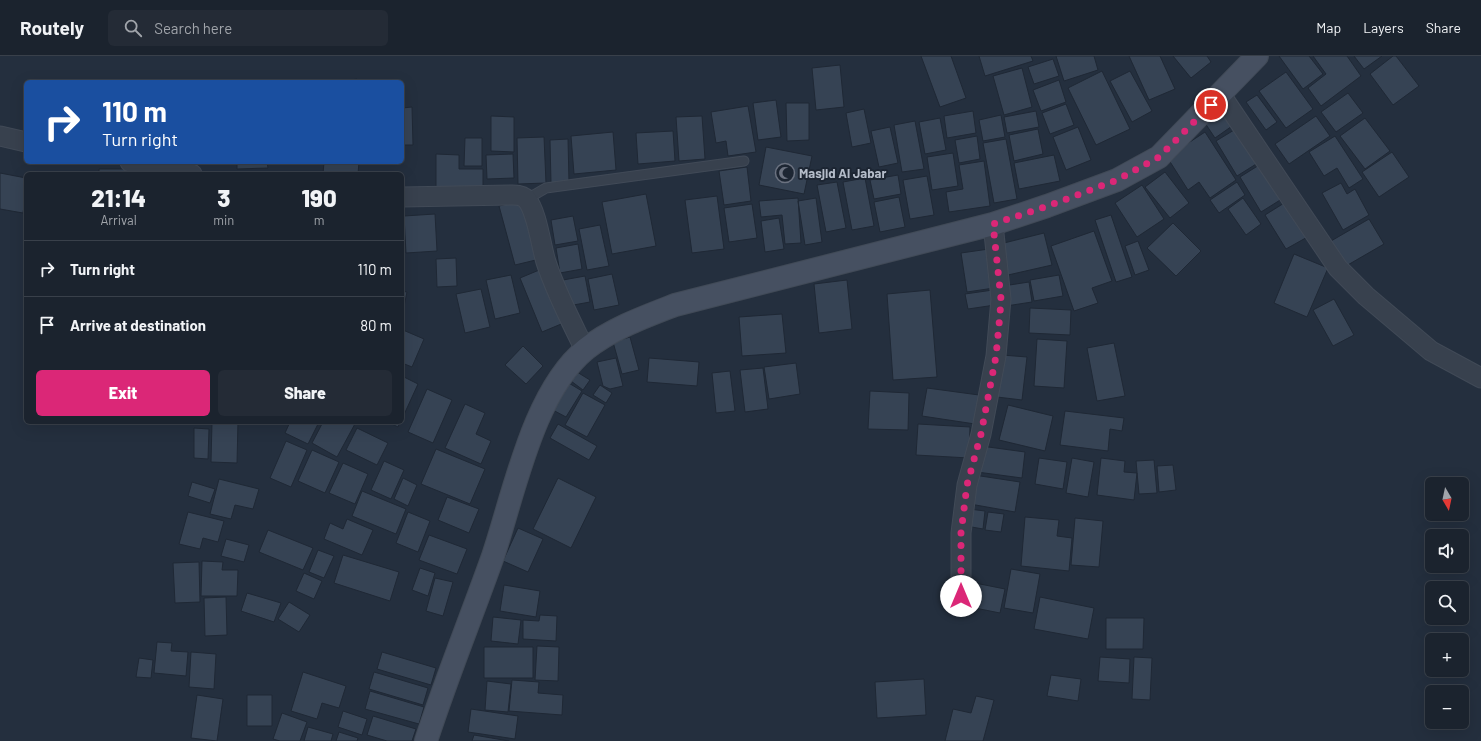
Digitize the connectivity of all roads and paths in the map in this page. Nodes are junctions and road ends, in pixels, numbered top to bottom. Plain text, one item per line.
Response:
1 (1257, 56) edge
2 (1221, 95) junction
3 (0, 136) edge
4 (24, 142) edge
5 (744, 161) dead end
6 (140, 164) edge
7 (182, 172) edge
8 (404, 197) edge
9 (527, 199) junction
10 (993, 224) junction
11 (585, 350) junction
12 (1481, 378) edge
13 (961, 596) dead end
14 (426, 741) edge

1 - 2 main road
2 - 10 main road
2 - 12 street
3 - 4 street
5 - 9 lane
6 - 7 street
8 - 9 street
9 - 11 street
10 - 11 main road
10 - 13 street
11 - 14 main road

